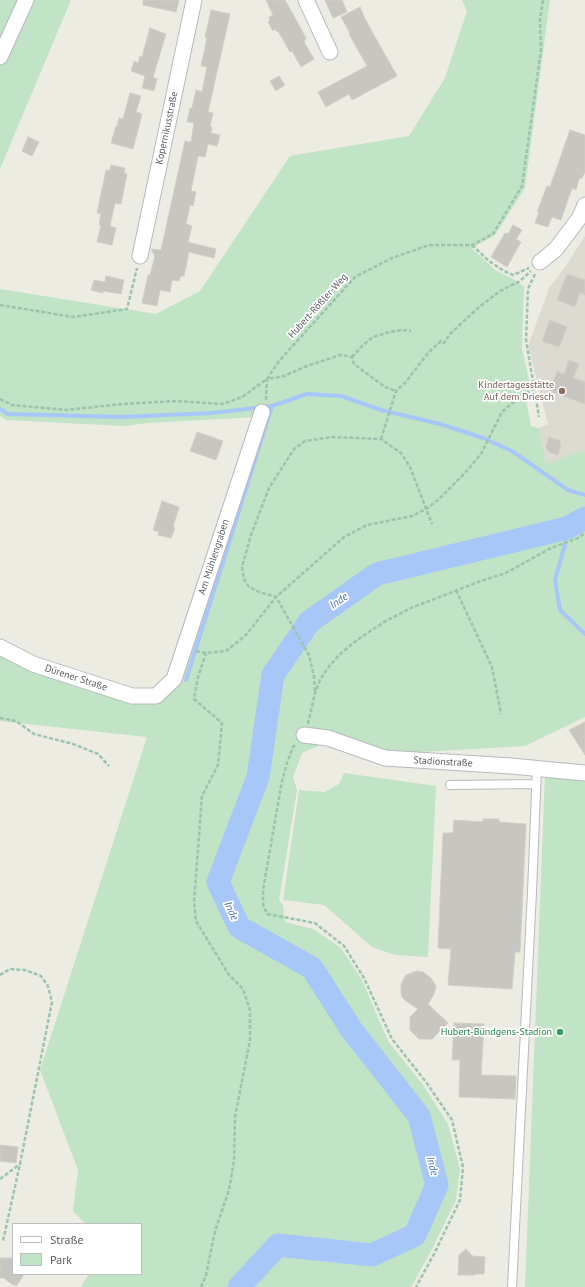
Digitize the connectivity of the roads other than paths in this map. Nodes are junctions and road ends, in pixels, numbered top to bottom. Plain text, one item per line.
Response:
1 (26, 0) edge
2 (194, 0) edge
3 (306, 0) edge
4 (330, 52) dead end
5 (0, 57) edge
6 (585, 205) edge
7 (140, 256) road end
8 (540, 262) road end
9 (264, 407) road end
10 (0, 647) edge
11 (156, 696) joint
12 (304, 735) road end
13 (537, 768) junction
14 (585, 773) edge
15 (536, 784) junction
16 (450, 785) dead end
17 (512, 1287) edge

1 - 5 street
2 - 7 street, Kopernikusstraße
3 - 4 street
6 - 8 street
9 - 11 street, Am Mühlengraben
10 - 11 street, Dürener Straße
12 - 13 street, Stadionstraße
13 - 14 street, Stadionstraße
13 - 15 lane
15 - 16 lane
15 - 17 lane

